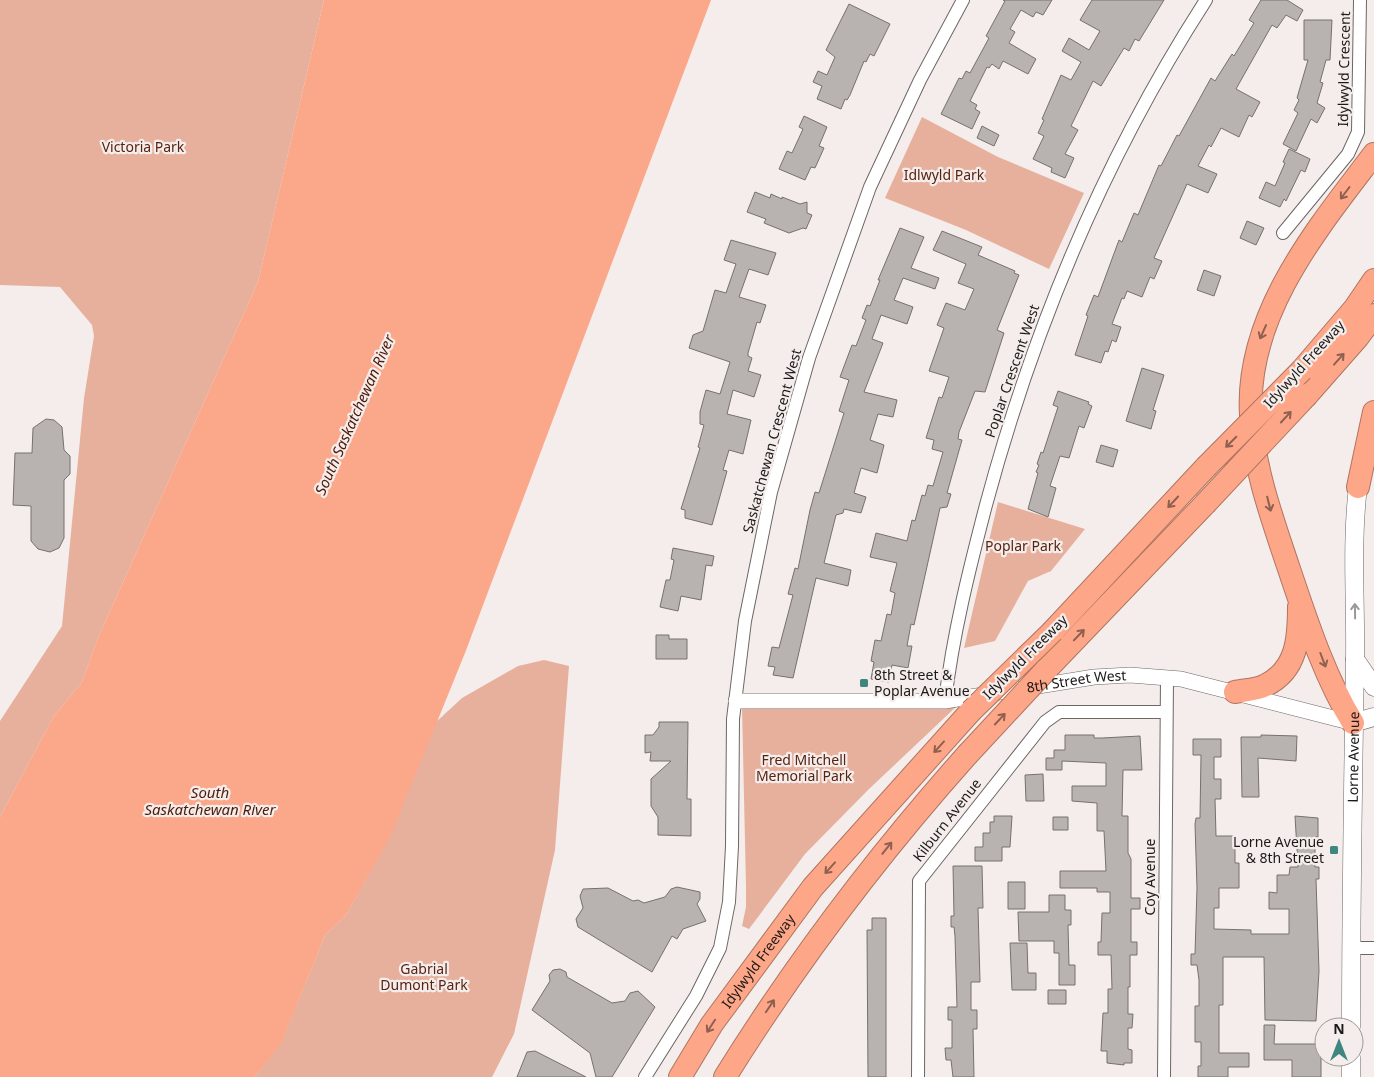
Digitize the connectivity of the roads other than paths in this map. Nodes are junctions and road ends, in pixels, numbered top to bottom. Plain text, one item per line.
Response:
1 (963, 0) edge
2 (1206, 0) edge
3 (1360, 0) edge
4 (1374, 154) edge
5 (1283, 233) dead end
6 (1374, 280) edge
7 (1374, 315) edge
8 (1374, 412) edge
9 (1366, 485) edge
10 (1300, 598) junction
11 (1355, 660) junction
12 (1167, 677) junction
13 (1374, 687) edge
14 (1235, 692) junction
15 (736, 700) junction
16 (946, 701) junction
17 (1165, 712) junction
18 (1367, 723) edge
19 (1351, 948) junction
20 (1374, 948) edge
21 (1351, 1017) edge
22 (645, 1077) edge
23 (680, 1077) edge
24 (725, 1077) edge
25 (918, 1077) edge
26 (1164, 1077) edge

1 - 15 street, Saskatchewan Crescent West
2 - 16 street, Poplar Crescent West
3 - 5 street, Idylwyld Crescent
4 -> 10 highway
6 -> 23 highway, Idylwyld Freeway, bridge
24 -> 7 highway, Idylwyld Freeway, bridge
8 - 9 highway
11 -> 9 main road, Lorne Avenue
10 - 14 highway
10 -> 18 highway
11 - 13 main road
11 - 18 main road, Lorne Avenue
12 - 14 street, 8th Street West
12 - 16 street, 8th Street West
12 - 17 street, Coy Avenue
14 - 18 street, 8th Street West
15 - 16 street, 8th Street West
15 - 22 street, Saskatchewan Crescent West
17 - 25 street, Kilburn Avenue
17 - 26 street, Coy Avenue
18 - 19 main road, Lorne Avenue
19 - 20 street
19 - 21 main road, Lorne Avenue

